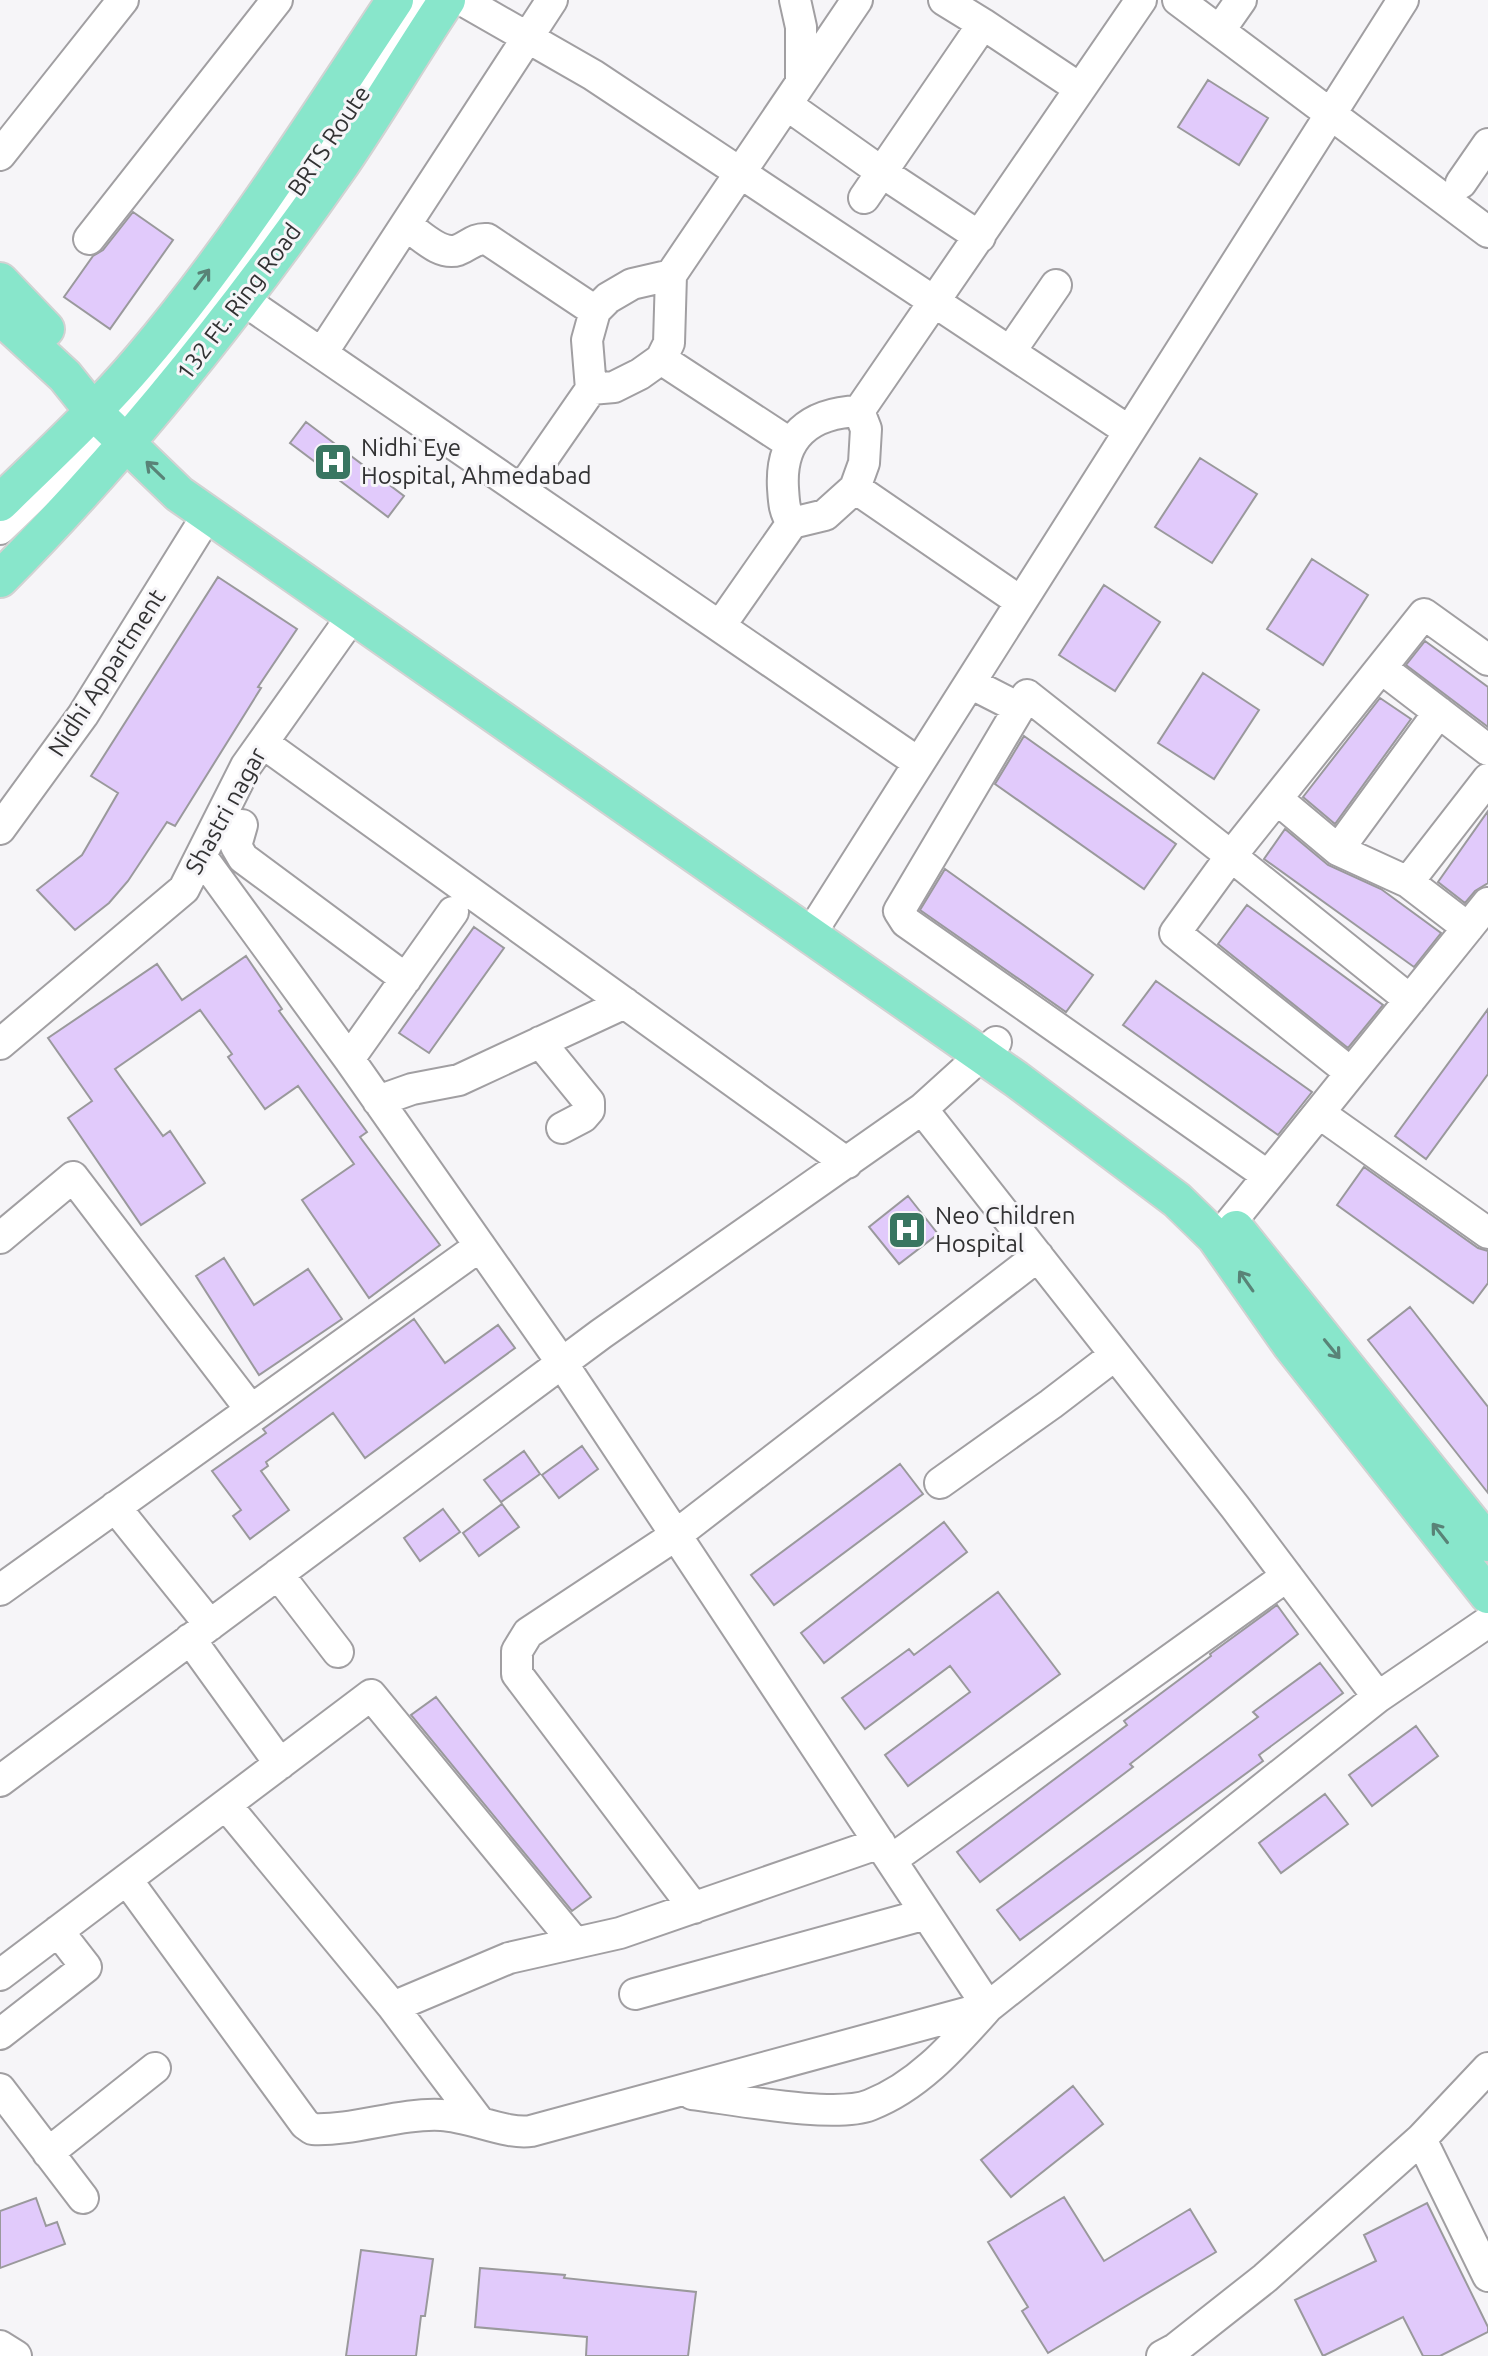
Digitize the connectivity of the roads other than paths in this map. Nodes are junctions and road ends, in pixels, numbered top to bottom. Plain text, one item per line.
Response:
1 (123, 0) edge
2 (277, 0) edge
3 (395, 0) edge
4 (421, 0) edge
5 (447, 0) edge
6 (462, 0) edge
7 (552, 0) edge
8 (795, 0) edge
9 (857, 0) edge
10 (944, 0) edge
11 (1141, 0) edge
12 (1178, 0) edge
13 (1241, 0) edge
14 (1403, 0) edge
15 (983, 24) junction
16 (1220, 30) junction
17 (526, 37) junction
18 (1079, 88) junction
19 (794, 94) junction
20 (1330, 113) junction
21 (1488, 144) edge
22 (0, 155) edge
23 (883, 173) junction
24 (741, 174) junction
25 (1461, 183) dead end
26 (864, 198) dead end
27 (407, 226) junction
28 (1488, 232) edge
29 (980, 237) junction
30 (89, 239) dead end
31 (671, 275) junction
32 (0, 281) edge
33 (1056, 285) dead end
34 (242, 299) junction
35 (933, 301) junction
36 (595, 311) junction
37 (0, 316) edge
38 (1010, 352) junction
39 (322, 353) junction
40 (661, 359) junction
41 (591, 389) junction
42 (859, 411) junction
43 (119, 419) junction
44 (1129, 431) junction
45 (791, 444) junction
46 (855, 488) junction
47 (521, 490) junction
48 (0, 503) edge
49 (208, 514) junction
50 (792, 523) junction
51 (0, 529) edge
52 (0, 557) edge
53 (0, 579) edge
54 (1021, 602) junction
55 (353, 615) junction
56 (720, 626) junction
57 (1488, 660) edge
58 (1381, 668) junction
59 (970, 683) junction
60 (1019, 708) junction
61 (1439, 712) junction
62 (263, 743) junction
63 (1488, 750) edge
64 (919, 763) junction
65 (1488, 779) edge
66 (1277, 799) junction
67 (242, 825) dead end
68 (0, 829) edge
69 (1338, 850) junction
70 (201, 856) junction
71 (1231, 856) junction
72 (1408, 882) junction
73 (1488, 903) edge
74 (453, 912) dead end
75 (816, 927) junction
76 (1468, 928) junction
77 (406, 979) junction
78 (1410, 1000) junction
79 (625, 1003) junction
80 (540, 1042) junction
81 (0, 1044) edge
82 (990, 1049) junction
83 (349, 1059) junction
84 (1351, 1073) junction
85 (378, 1101) junction
86 (922, 1109) junction
87 (1319, 1113) junction
88 (562, 1128) dead end
89 (847, 1163) junction
90 (1268, 1176) junction
91 (1231, 1222) junction
92 (1488, 1233) edge
93 (0, 1238) edge
94 (480, 1246) junction
95 (1038, 1256) junction
96 (1115, 1355) junction
97 (562, 1363) junction
98 (251, 1410) junction
99 (940, 1483) dead end
100 (115, 1507) junction
101 (676, 1535) junction
102 (1488, 1543) edge
103 (278, 1574) junction
104 (1287, 1576) junction
105 (0, 1590) edge
106 (1488, 1595) edge
107 (1488, 1622) edge
108 (200, 1632) junction
109 (338, 1652) dead end
110 (1378, 1697) junction
111 (280, 1764) junction
112 (0, 1781) edge
113 (226, 1805) junction
114 (885, 1851) junction
115 (127, 1880) junction
116 (694, 1908) junction
117 (926, 1914) junction
118 (58, 1931) junction
119 (575, 1943) junction
120 (0, 1975) edge
121 (635, 1994) dead end
122 (393, 2007) junction
123 (988, 2007) junction
124 (0, 2034) edge
125 (155, 2068) dead end
126 (1488, 2068) edge
127 (0, 2089) edge
128 (674, 2092) junction
129 (478, 2120) junction
130 (1421, 2139) junction
131 (48, 2153) junction
132 (83, 2198) dead end
133 (1488, 2276) edge
134 (0, 2346) edge
135 (16, 2356) edge
136 (1162, 2356) edge

1 - 22 street
2 - 30 street
43 -> 3 main road, 132 Ft. Ring Road
4 - 43 street, BRTS Route
5 - 34 main road, 132 Ft. Ring Road
6 - 17 street
7 - 17 street
8 - 19 street
9 - 19 street
10 - 15 street
11 - 18 street
12 - 16 street
13 - 16 street
14 - 20 street
15 - 18 street
15 - 23 street
16 - 20 street
17 - 24 street
17 - 27 street
18 - 29 street
19 - 23 street
19 - 24 street
20 - 28 street
20 - 44 street
21 - 25 street
23 - 26 street
23 - 29 street
24 - 31 street
24 - 35 street
27 - 36 street
27 - 39 street
29 - 35 street
31 - 36 street
31 - 40 street
32 - 43 main road
33 - 38 street
34 - 39 street
34 - 43 main road, 132 Ft. Ring Road
35 - 38 street
35 - 42 street
36 - 41 street
37 - 43 main road
38 - 44 street
39 - 47 street
40 - 41 street
40 - 45 street
41 - 47 street
42 - 45 street
42 - 46 street
43 - 48 main road, 132 Ft. Ring Road
49 -> 43 main road
43 - 51 street
43 - 52 street
43 - 53 main road, 132 Ft. Ring Road
43 - 75 main road
44 - 54 street
45 - 50 street
46 - 50 street
46 - 54 street
47 - 56 street
49 - 55 main road
49 - 68 street, Nidhi Appartment
50 - 56 street
54 - 59 street
55 - 62 street, Shastri nagar
55 - 75 main road
56 - 64 street
57 - 58 street
58 - 61 street
58 - 66 street
59 - 60 street
59 - 64 street
60 - 71 street
60 - 90 street
61 - 63 street
61 - 69 street
62 - 70 street, Shastri nagar
62 - 79 street
64 - 75 street
65 - 72 street
66 - 69 street
66 - 71 street
67 - 77 street
69 - 72 street
70 - 81 street, Shastri nagar
70 - 83 street
71 - 78 street
71 - 84 street
72 - 76 street
73 - 76 street
74 - 77 street
75 - 82 main road
76 - 78 street
77 - 83 street
78 - 84 street
79 - 80 street
79 - 89 street
80 - 85 street
80 - 88 street
82 - 86 street
82 - 91 main road
106 -> 82 main road
83 - 85 street
84 - 87 street
85 - 94 street
86 - 89 street
86 - 95 street
87 - 90 street
87 - 92 street
89 - 97 street
90 - 91 street
91 -> 102 main road
93 - 98 street
94 - 97 street
94 - 98 street
95 - 96 street
95 - 101 street
96 - 99 street
96 - 104 street
97 - 101 street
97 - 103 street
98 - 100 street
100 - 105 street
100 - 108 street
101 - 114 street
101 - 116 street
103 - 108 street
103 - 109 street
104 - 110 street
104 - 114 street
107 - 110 street
108 - 111 street
108 - 112 street
110 - 123 street
111 - 113 street
111 - 119 street
113 - 115 street
113 - 122 street
114 - 116 street
114 - 117 street
115 - 118 street
115 - 129 street
116 - 119 street
117 - 121 street
117 - 123 street
118 - 120 street
118 - 124 street
119 - 122 street
122 - 129 street
123 - 128 street
123 - 128 street
125 - 131 street
126 - 130 street
127 - 131 street
128 - 129 street
130 - 133 street
130 - 136 street
131 - 132 street
134 - 135 street

